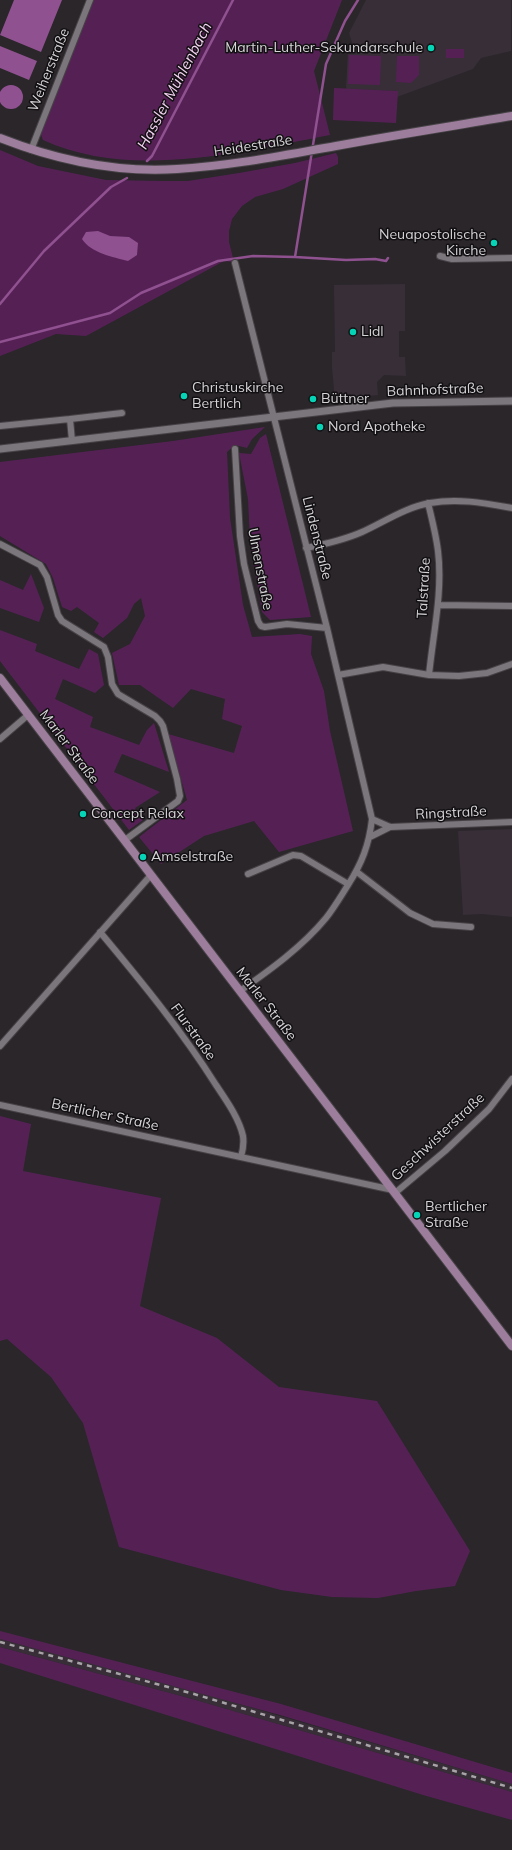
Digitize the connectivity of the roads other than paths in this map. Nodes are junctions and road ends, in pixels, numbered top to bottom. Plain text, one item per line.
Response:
1 (90, 0) edge
2 (512, 116) edge
3 (0, 138) edge
4 (31, 150) junction
5 (440, 256) dead end
6 (512, 258) edge
7 (236, 262) dead end
8 (512, 401) edge
9 (122, 413) dead end
10 (275, 416) junction
11 (70, 419) junction
12 (0, 426) edge
13 (72, 441) junction
14 (0, 449) edge
15 (235, 449) dead end
16 (428, 503) junction
17 (512, 508) edge
18 (0, 544) edge
19 (306, 548) junction
20 (438, 605) junction
21 (512, 606) edge
22 (327, 628) junction
23 (512, 664) edge
24 (338, 675) junction
25 (428, 675) junction
26 (0, 678) edge
27 (28, 715) junction
28 (0, 740) edge
29 (372, 819) junction
30 (512, 822) edge
31 (390, 827) junction
32 (370, 837) junction
33 (125, 840) junction
34 (357, 872) junction
35 (248, 874) dead end
36 (151, 875) junction
37 (348, 884) junction
38 (471, 928) dead end
39 (100, 932) junction
40 (240, 991) junction
41 (0, 1046) edge
42 (512, 1079) edge
43 (0, 1105) edge
44 (241, 1157) junction
45 (394, 1192) junction
46 (512, 1346) edge

1 - 4 street, Weiherstraße
2 - 4 main road, Heidestraße
3 - 4 main road, Heidestraße
5 - 6 street
7 - 10 street, Lindenstraße
8 - 10 street, Bahnhofstraße
9 - 11 street
10 - 13 street, Bahnhofstraße
10 - 19 street, Lindenstraße
11 - 12 street
11 - 13 street
13 - 14 street, Bahnhofstraße
15 - 22 street, Ulmenstraße
16 - 17 street
16 - 19 street
16 - 20 street, Talstraße
18 - 33 street
19 - 22 street, Lindenstraße
20 - 21 street
20 - 25 street, Talstraße
22 - 24 street, Lindenstraße
23 - 25 street
24 - 25 street
24 - 29 street, Lindenstraße
26 - 27 main road, Marler Straße
27 - 28 street
27 - 33 main road, Marler Straße
29 - 31 street, Ringstraße
29 - 32 street, Lindenstraße
30 - 31 street, Ringstraße
31 - 32 street, Ringstraße
32 - 34 street, Lindenstraße
33 - 36 main road, Marler Straße
34 - 37 street, Lindenstraße
34 - 38 street
35 - 37 street
36 - 39 street
36 - 40 main road, Marler Straße
37 - 40 street, Lindenstraße
39 - 41 street
39 - 44 street, Flurstraße
40 - 45 main road, Marler Straße
42 - 45 street, Geschwisterstraße
43 - 44 street, Bertlicher Straße
44 - 45 street, Bertlicher Straße
45 - 46 main road, Marler Straße

